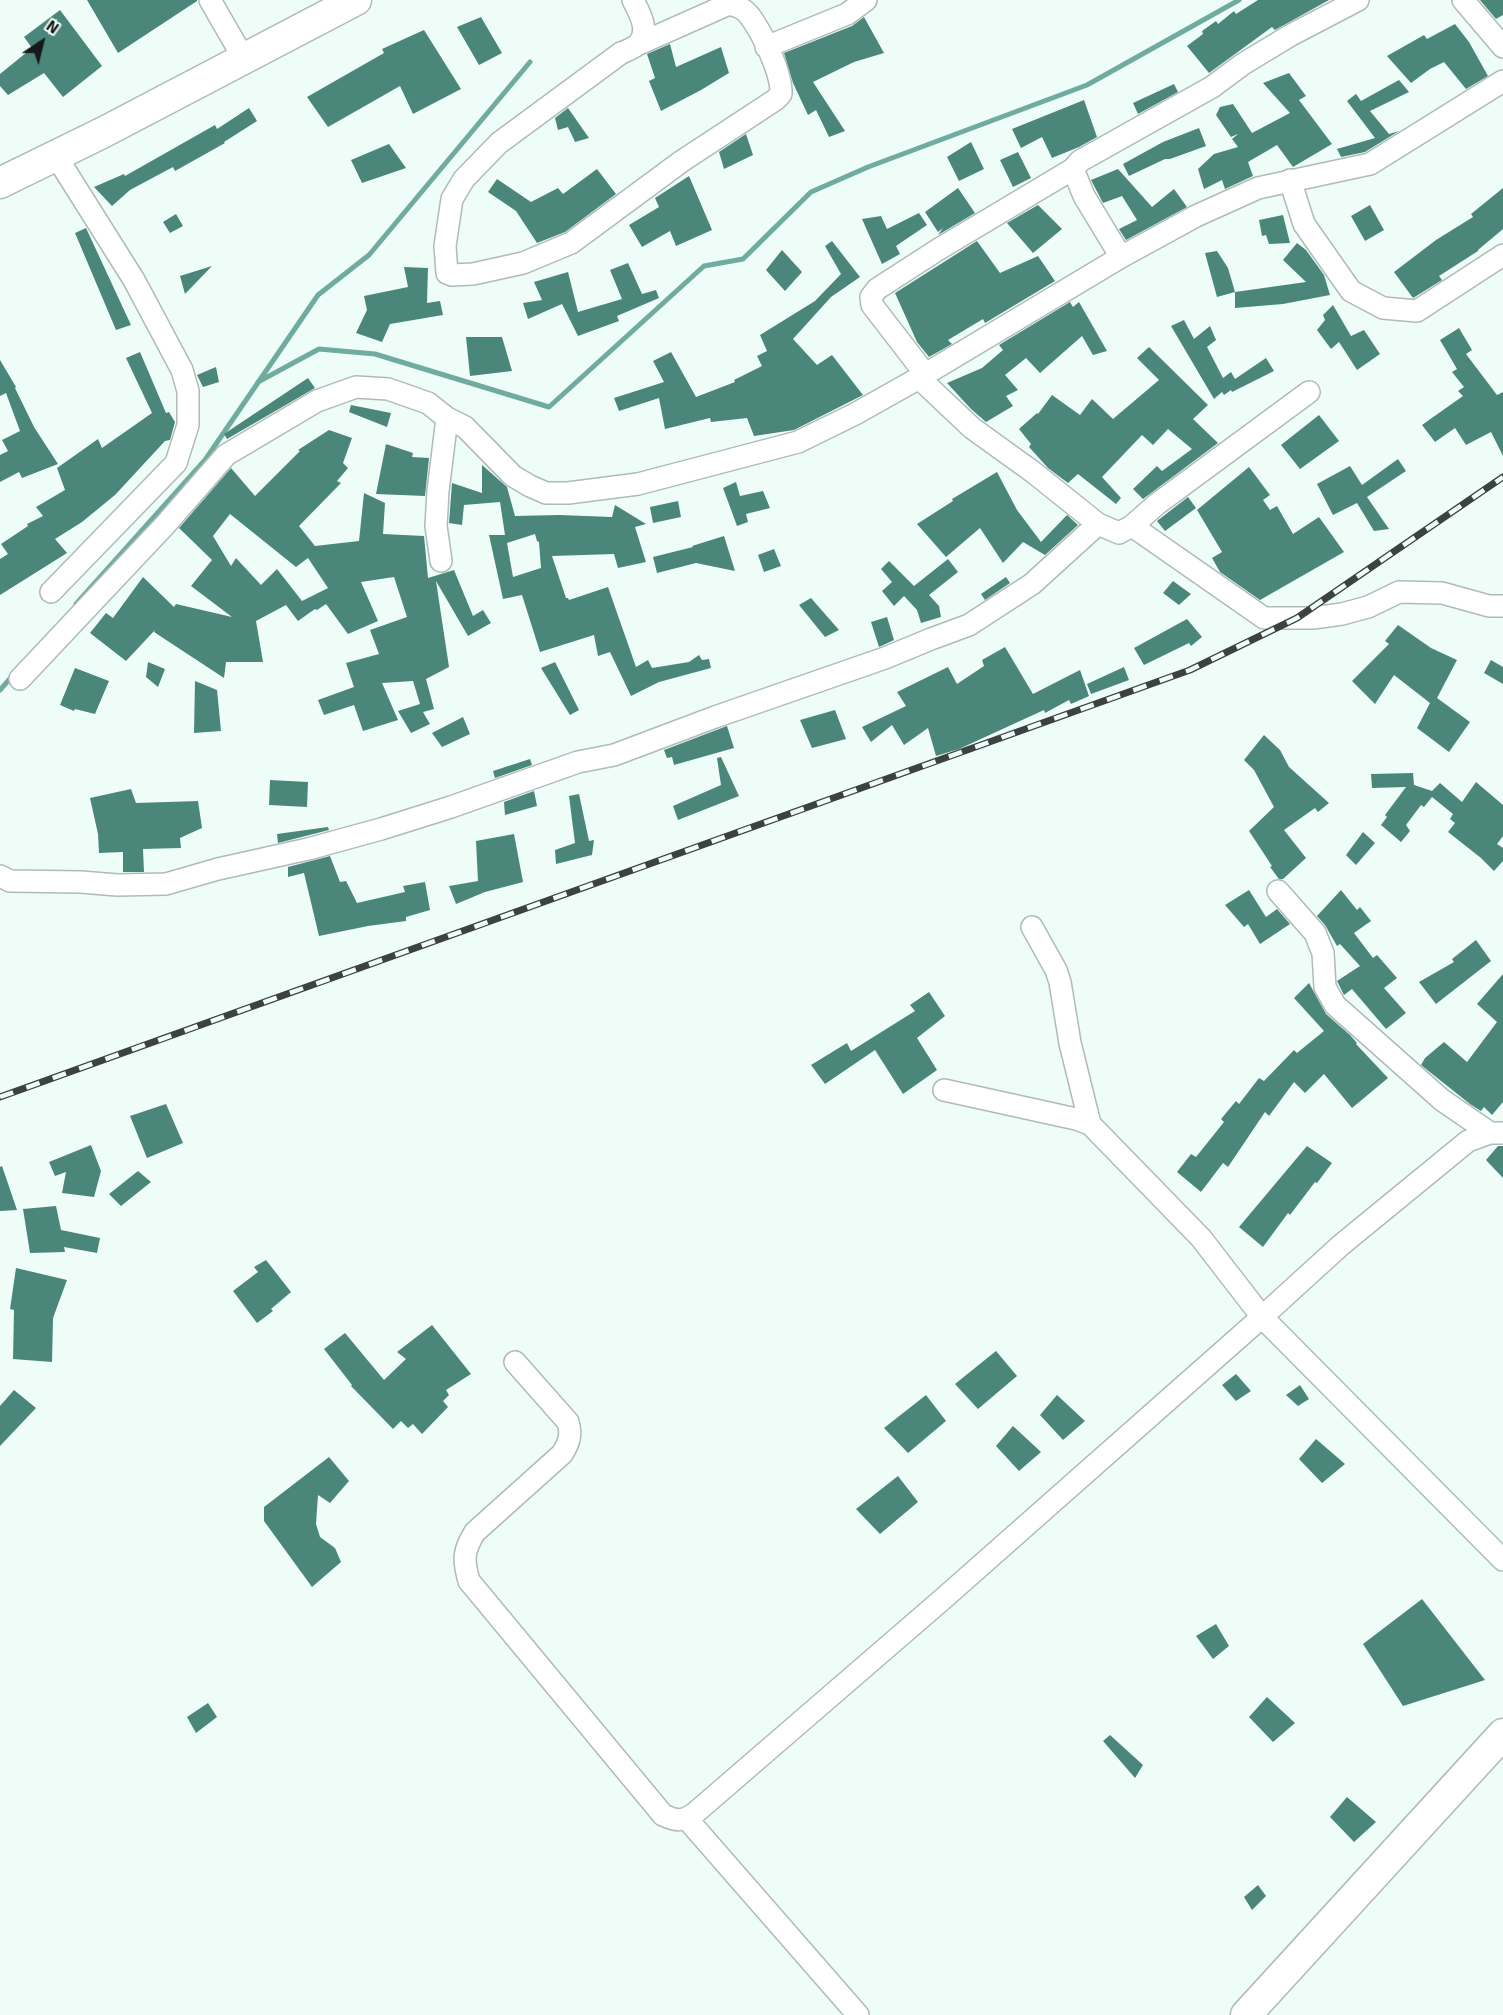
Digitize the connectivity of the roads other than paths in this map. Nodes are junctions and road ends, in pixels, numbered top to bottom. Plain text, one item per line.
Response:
1 (210, 0) edge
2 (356, 0) edge
3 (633, 0) edge
4 (866, 0) edge
5 (1358, 0) edge
6 (1462, 0) edge
7 (639, 44) junction
8 (766, 46) junction
9 (1503, 47) edge
10 (244, 59) junction
11 (1503, 81) edge
12 (56, 156) junction
13 (1073, 169) junction
14 (1290, 180) junction
15 (0, 183) edge
16 (1503, 255) edge
17 (1121, 257) junction
18 (922, 376) junction
19 (1309, 392) dead end
20 (447, 418) junction
21 (1098, 524) junction
22 (1132, 526) junction
23 (441, 561) dead end
24 (51, 592) dead end
25 (1503, 606) edge
26 (20, 679) dead end
27 (0, 876) edge
28 (1278, 891) dead end
29 (1032, 927) dead end
30 (944, 1090) dead end
31 (1090, 1124) junction
32 (1497, 1133) edge
33 (1262, 1317) junction
34 (515, 1362) dead end
35 (1503, 1560) edge
36 (1503, 1734) edge
37 (687, 1819) junction
38 (858, 2015) edge
39 (1246, 2015) edge

1 - 10 street
2 - 10 main road
3 - 7 street
4 - 8 street
5 - 13 street
6 - 9 street
7 - 8 street
7 - 8 street
10 - 12 main road
11 - 14 street
12 - 15 main road
12 - 24 street
13 - 17 street
13 - 18 street
14 - 16 street
14 - 17 street
17 - 18 street
18 - 20 street
18 - 21 street
19 - 22 street
20 - 23 street
20 - 26 street
21 - 22 street
21 - 27 street
22 - 25 street
28 - 32 street
29 - 31 street
30 - 31 street
31 - 33 street
32 - 33 street
33 - 35 street
33 - 37 street
34 - 37 street
36 - 39 main road
37 - 38 street

